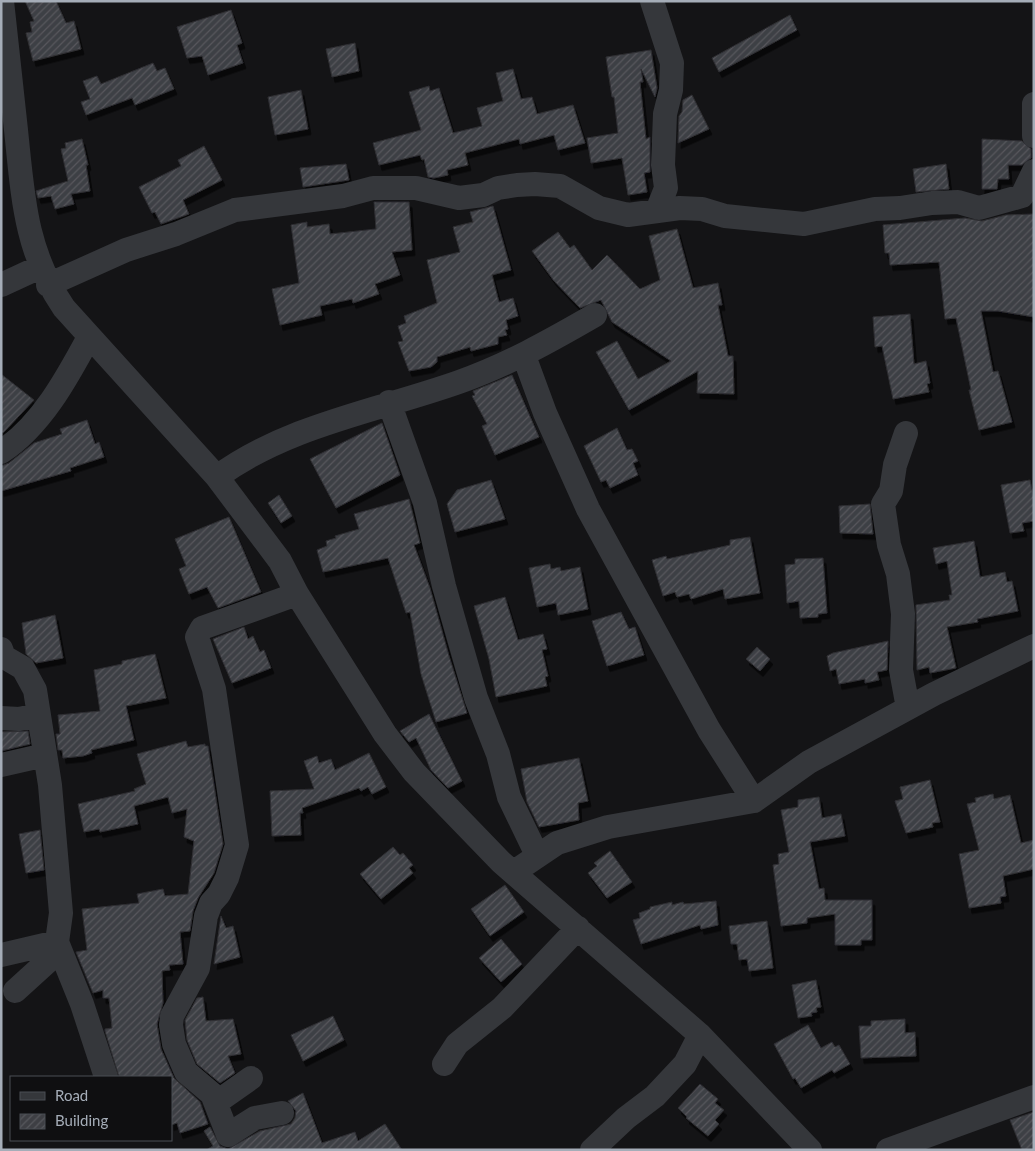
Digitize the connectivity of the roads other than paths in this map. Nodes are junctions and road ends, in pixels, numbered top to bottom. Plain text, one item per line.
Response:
1 (2, 1) edge
2 (652, 1) edge
3 (1034, 104) edge
4 (1034, 136) edge
5 (1033, 176) edge
6 (657, 211) junction
7 (44, 276) junction
8 (1, 285) edge
9 (595, 315) dead end
10 (89, 337) junction
11 (524, 356) junction
12 (389, 402) junction
13 (906, 433) dead end
14 (1, 452) edge
15 (217, 478) junction
16 (297, 594) junction
17 (1034, 646) edge
18 (1, 649) edge
19 (908, 708) junction
20 (38, 715) junction
21 (1, 718) edge
22 (45, 755) junction
23 (1, 765) edge
24 (754, 801) junction
25 (537, 855) junction
26 (514, 872) junction
27 (578, 928) junction
28 (57, 942) junction
29 (1, 955) edge
30 (15, 990) dead end
31 (700, 1035) junction
32 (444, 1064) dead end
33 (106, 1076) edge
34 (251, 1078) dead end
35 (1034, 1097) edge
36 (217, 1102) junction
37 (282, 1113) dead end
38 (592, 1150) edge
39 (810, 1150) edge
40 (888, 1150) edge

1 - 7 street
2 - 6 street
3 - 4 street
5 - 6 street
6 - 7 street
7 - 8 street
7 - 10 street
9 - 11 street
10 - 14 street
10 - 15 street
11 - 12 street
11 - 24 street
12 - 15 street
12 - 25 street
13 - 19 street
15 - 16 street
16 - 26 street
16 - 36 street
17 - 19 street
18 - 20 street
19 - 24 street
20 - 21 street
20 - 22 street
22 - 23 street
22 - 28 street
24 - 25 street
25 - 26 street
26 - 27 street
27 - 31 street
27 - 32 street
28 - 29 street
28 - 30 street
28 - 33 street
31 - 38 street
31 - 39 street
34 - 36 street
35 - 40 street
36 - 37 street

